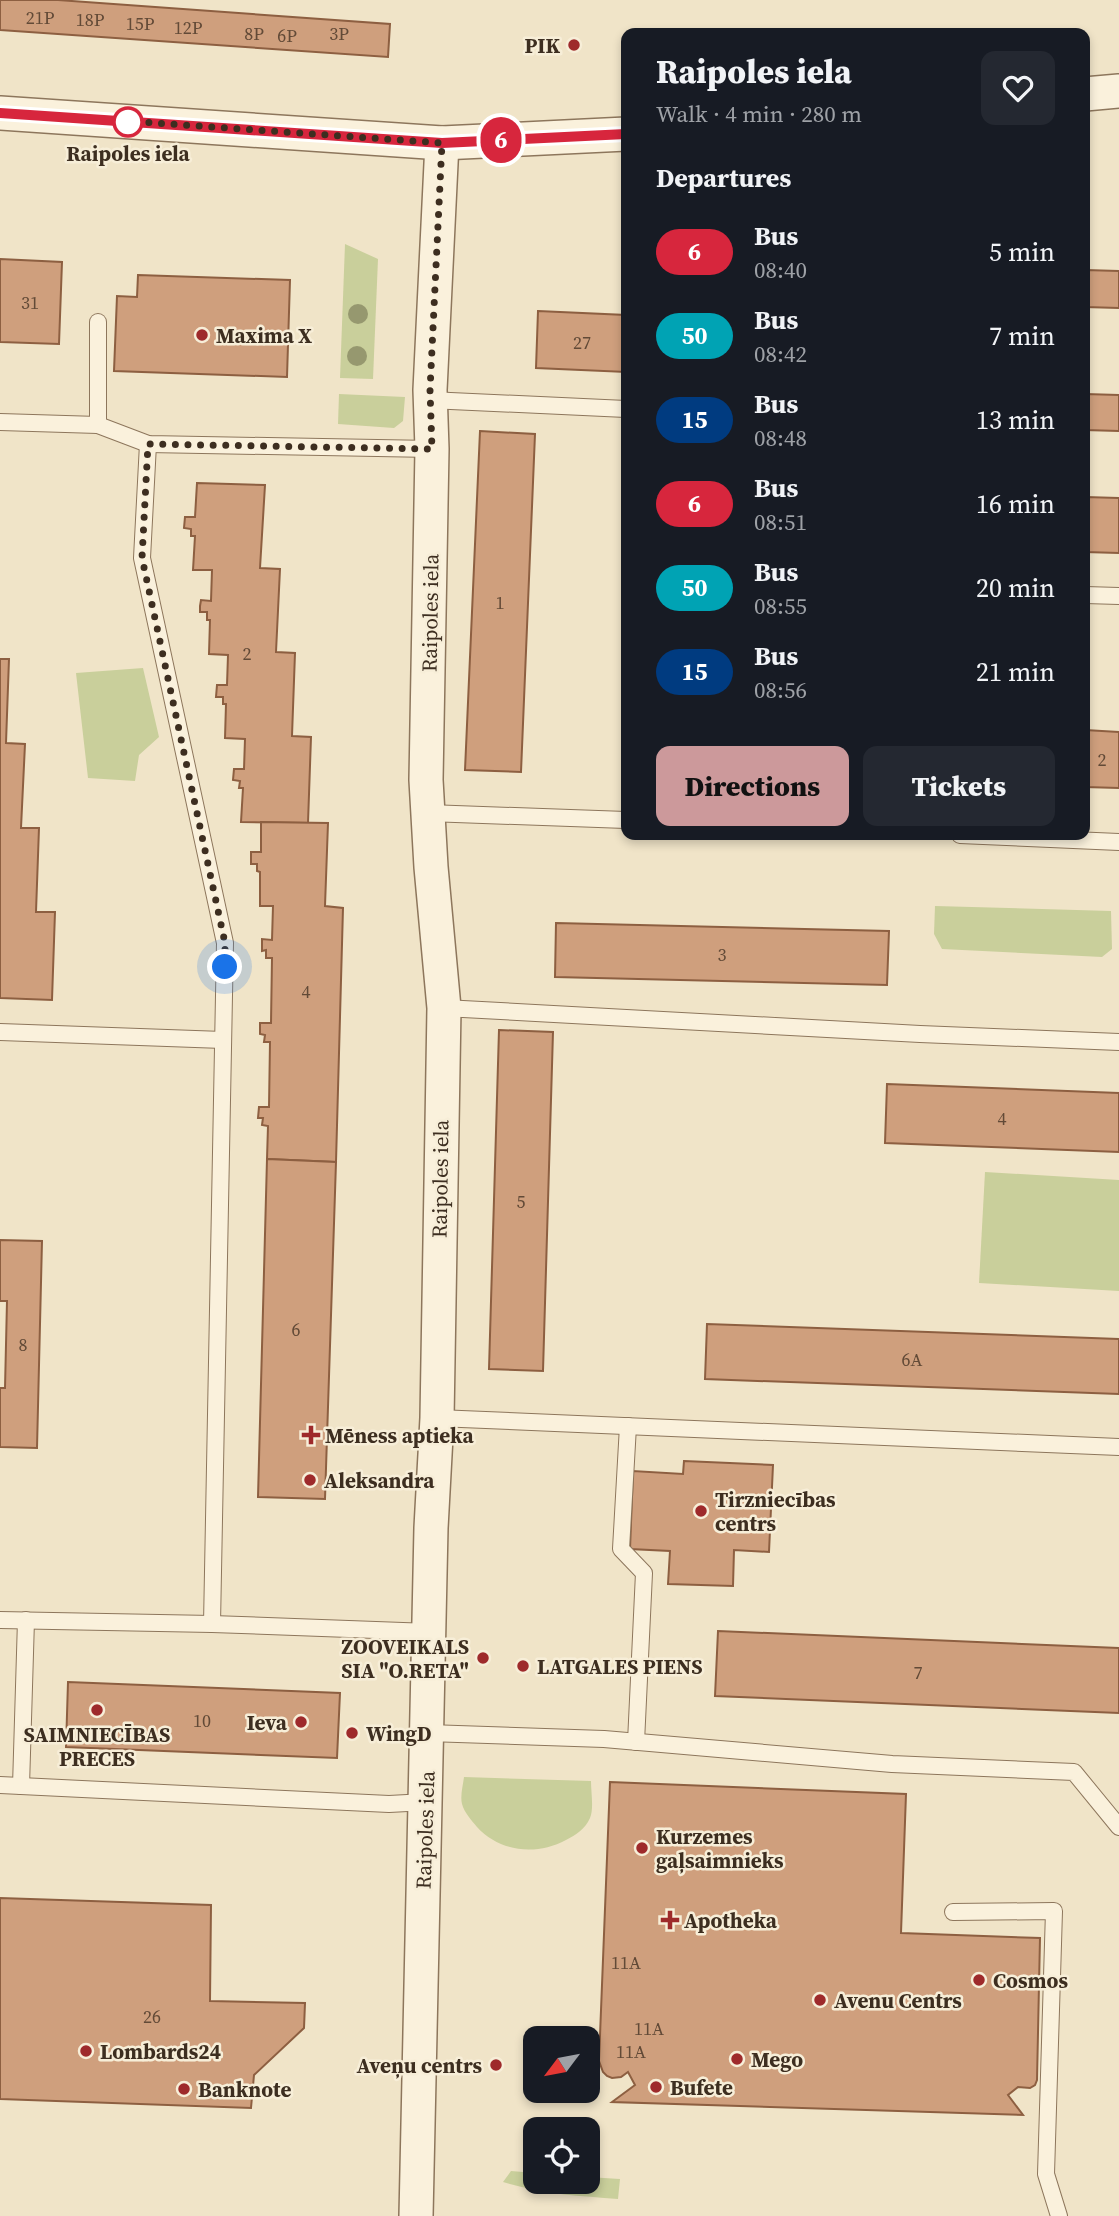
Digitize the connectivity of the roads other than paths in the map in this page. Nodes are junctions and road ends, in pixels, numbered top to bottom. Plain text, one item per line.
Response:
1 (1119, 91) edge
2 (1090, 94) edge
3 (0, 113) edge
4 (621, 134) edge
5 (442, 143) junction
6 (98, 322) dead end
7 (429, 400) junction
8 (621, 409) edge
9 (0, 422) edge
10 (98, 425) junction
11 (148, 444) junction
12 (432, 449) junction
13 (1090, 595) edge
14 (1119, 596) edge
15 (428, 813) junction
16 (621, 820) edge
17 (1074, 840) edge
18 (1119, 842) edge
19 (444, 1008) junction
20 (0, 1031) edge
21 (223, 1040) junction
22 (1119, 1042) edge
23 (436, 1418) junction
24 (628, 1426) junction
25 (1119, 1447) edge
26 (0, 1619) edge
27 (26, 1620) junction
28 (212, 1624) junction
29 (430, 1632) junction
30 (428, 1733) junction
31 (636, 1742) junction
32 (0, 1785) edge
33 (20, 1786) junction
34 (426, 1802) junction
35 (1119, 1827) edge
36 (953, 1912) dead end
37 (416, 2216) edge
38 (1059, 2216) edge

1 - 2 street
3 - 5 street
4 - 5 street
5 - 7 street, Raipoles iela
6 - 10 lane
7 - 8 lane
7 - 12 street, Raipoles iela
9 - 10 lane
10 - 11 lane
11 - 12 lane
11 - 21 lane
12 - 15 street, Raipoles iela
13 - 14 lane
15 - 16 lane
15 - 19 street, Raipoles iela
17 - 18 lane
19 - 22 lane
19 - 23 street, Raipoles iela
20 - 21 lane
21 - 28 lane
23 - 24 lane
23 - 29 street, Raipoles iela
24 - 25 lane
24 - 31 lane
26 - 27 lane
27 - 28 lane
27 - 33 lane
28 - 29 lane
29 - 30 street, Raipoles iela
30 - 31 lane
30 - 34 street, Raipoles iela
31 - 35 lane
32 - 33 lane
33 - 34 lane
34 - 37 street, Raipoles iela
36 - 38 lane

